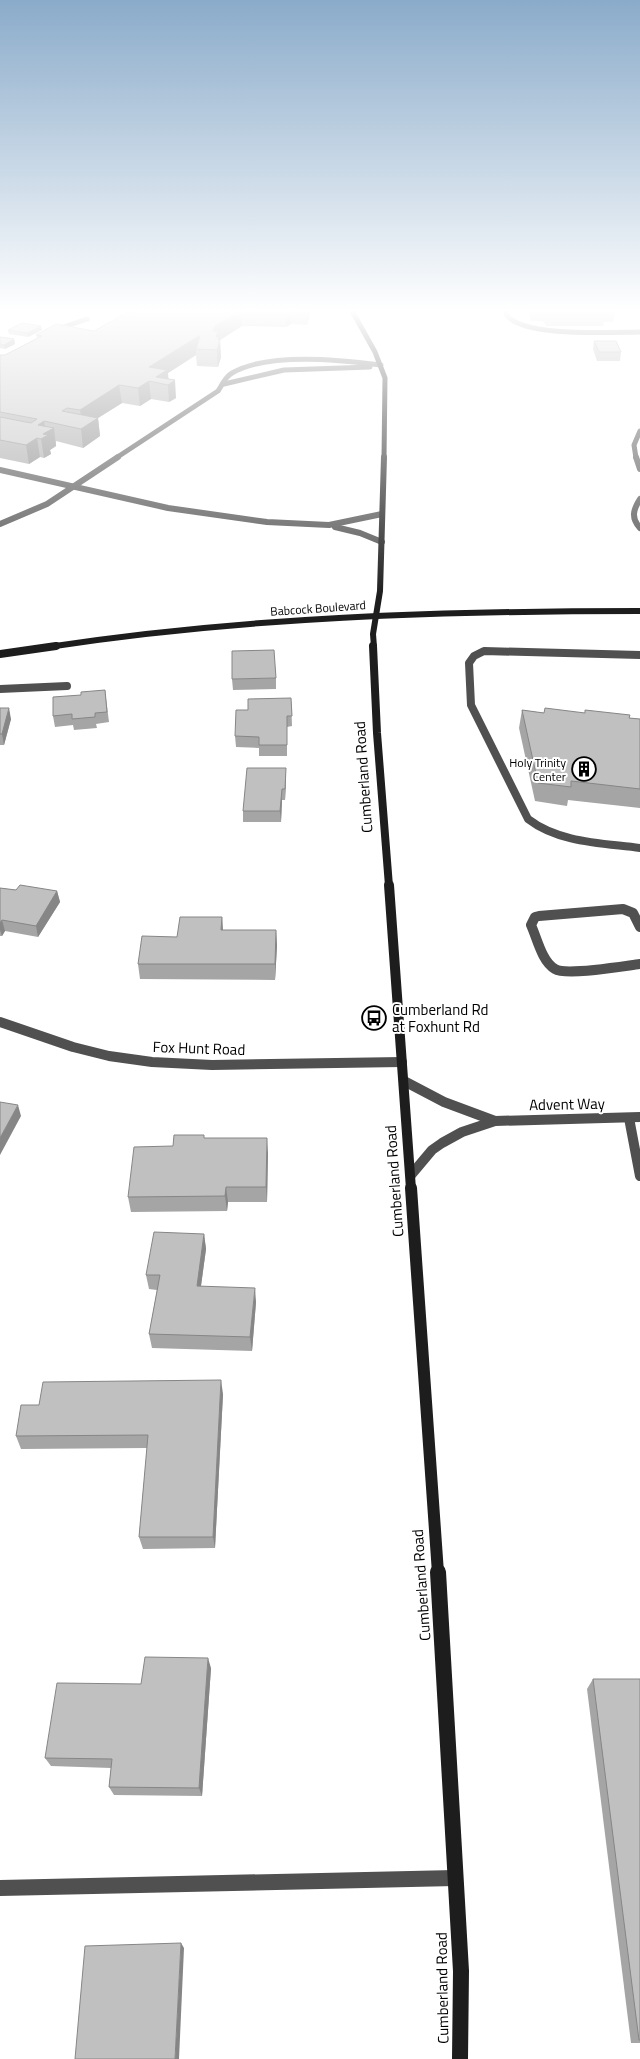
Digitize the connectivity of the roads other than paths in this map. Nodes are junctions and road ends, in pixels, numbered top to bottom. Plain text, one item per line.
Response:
1 (197, 405) edge
2 (386, 405) edge
3 (640, 431) edge
4 (640, 469) edge
5 (0, 470) edge
6 (73, 487) junction
7 (640, 499) edge
8 (382, 514) junction
9 (0, 524) edge
10 (329, 525) junction
11 (640, 528) edge
12 (382, 542) junction
13 (640, 611) edge
14 (376, 615) junction
15 (0, 654) edge
16 (640, 655) edge
17 (67, 686) dead end
18 (0, 689) edge
19 (640, 848) edge
20 (640, 927) edge
21 (640, 964) edge
22 (0, 1022) edge
23 (402, 1062) junction
24 (404, 1081) junction
25 (634, 1117) edge
26 (495, 1121) junction
27 (411, 1175) junction
28 (640, 1176) edge
29 (456, 1878) junction
30 (0, 1888) edge
31 (460, 2059) edge

1 - 6 street
2 - 8 main road, Cumberland Road
3 - 4 street
5 - 6 street
6 - 9 street
6 - 10 street
7 - 11 street
8 - 10 street
8 - 12 main road, Cumberland Road
10 - 12 street
12 - 14 main road, Cumberland Road
13 - 14 main road, Babcock Boulevard
14 - 15 main road, Babcock Boulevard
14 - 23 main road, Cumberland Road
16 - 19 street
17 - 18 street
20 - 21 street
22 - 23 street, Fox Hunt Road
23 - 24 main road, Cumberland Road
24 - 26 street, Advent Way
24 - 27 main road, Cumberland Road
25 - 26 street, Advent Way
25 - 28 street
26 - 27 street, Advent Way
27 - 29 main road, Cumberland Road
29 - 30 street
29 - 31 main road, Cumberland Road

